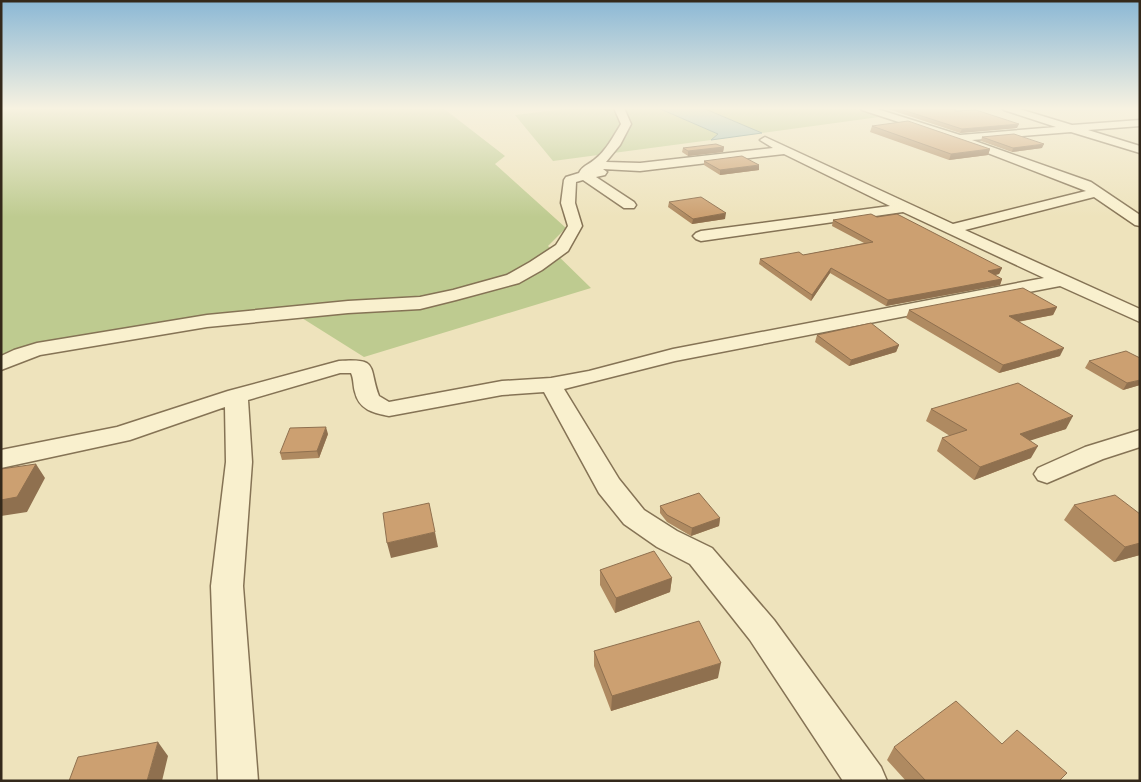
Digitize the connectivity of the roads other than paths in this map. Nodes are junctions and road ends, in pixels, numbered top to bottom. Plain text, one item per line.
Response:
1 (615, 144) edge
2 (774, 144) edge
3 (976, 144) edge
4 (1123, 144) edge
5 (786, 150) junction
6 (1140, 150) edge
7 (592, 170) junction
8 (1097, 192) junction
9 (629, 205) dead end
10 (905, 208) junction
11 (1140, 222) edge
12 (952, 229) junction
13 (701, 236) dead end
14 (1062, 280) junction
15 (1140, 316) edge
16 (1, 364) edge
17 (551, 385) junction
18 (236, 396) junction
19 (1140, 438) edge
20 (1, 459) edge
21 (1047, 474) dead end
22 (238, 781) edge
23 (867, 781) edge

1 - 7 street
2 - 5 street
3 - 8 street
4 - 6 street
5 - 7 street
5 - 10 street
7 - 9 street
7 - 16 street
8 - 11 street
8 - 12 street
10 - 12 street
10 - 13 street
12 - 14 street
14 - 15 street
14 - 17 street
17 - 18 street
17 - 23 street
18 - 20 street
18 - 22 street
19 - 21 street

